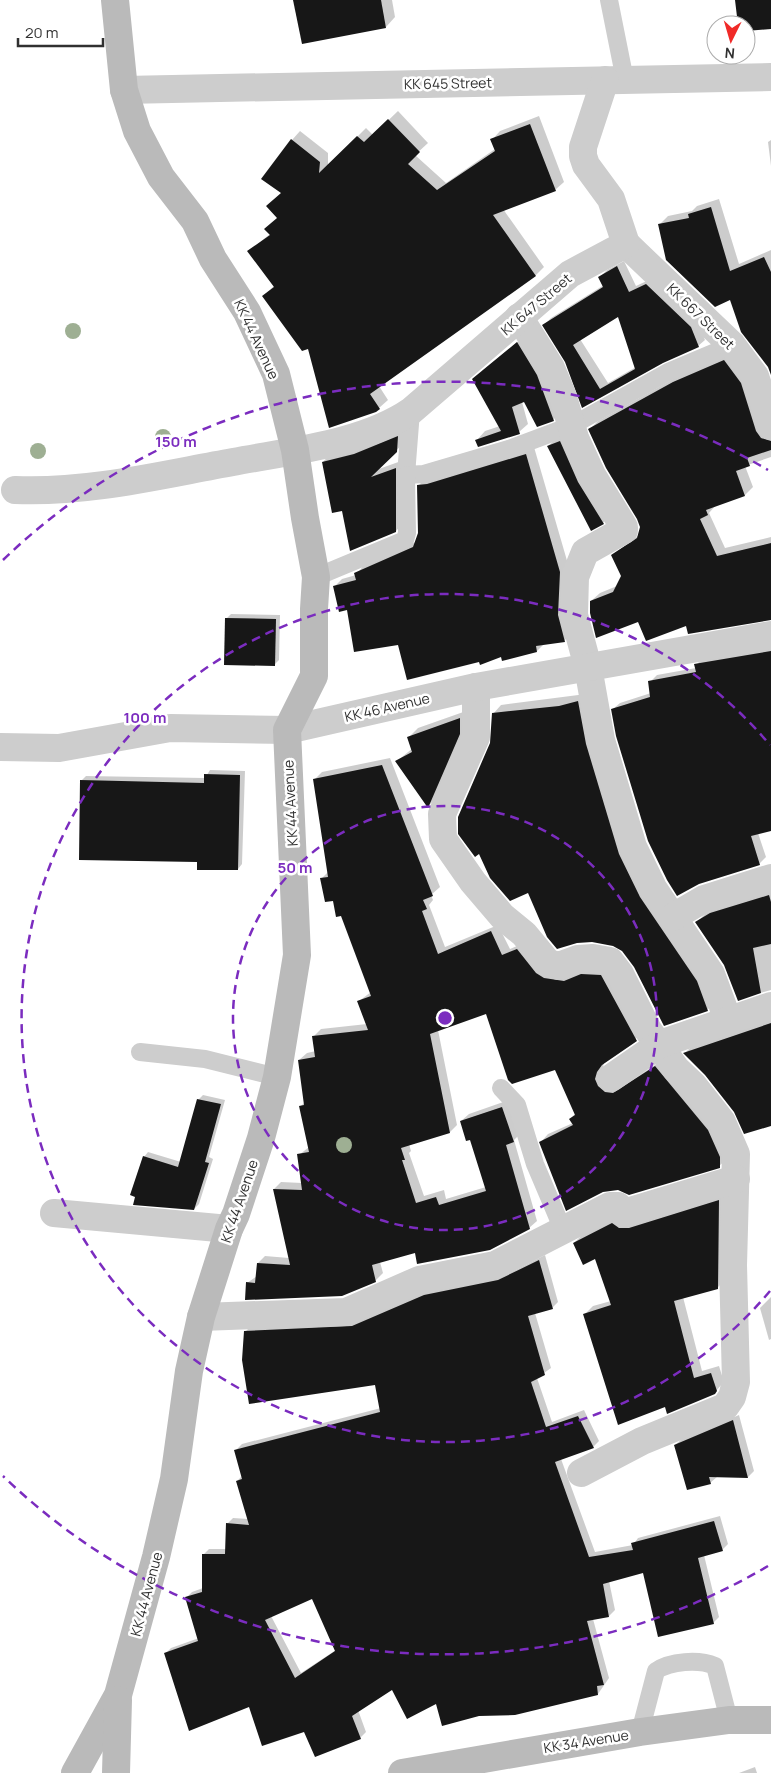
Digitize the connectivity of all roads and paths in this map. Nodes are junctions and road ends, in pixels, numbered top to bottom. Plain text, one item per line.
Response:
1 (115, 0) edge
2 (609, 0) edge
3 (771, 77) edge
4 (615, 80) junction
5 (124, 90) junction
6 (626, 244) junction
7 (519, 317) junction
8 (732, 345) junction
9 (411, 411) junction
10 (573, 425) junction
11 (771, 426) edge
12 (295, 450) junction
13 (406, 475) junction
14 (15, 490) dead end
15 (316, 577) junction
16 (771, 635) edge
17 (588, 667) junction
18 (476, 687) junction
19 (287, 730) junction
20 (0, 747) edge
21 (771, 878) edge
22 (673, 917) junction
23 (771, 1006) edge
24 (728, 1020) junction
25 (660, 1044) junction
26 (140, 1052) dead end
27 (276, 1077) junction
28 (611, 1078) dead end
29 (501, 1088) dead end
30 (736, 1179) junction
31 (54, 1213) dead end
32 (229, 1228) junction
33 (563, 1230) junction
34 (201, 1317) junction
35 (581, 1474) dead end
36 (118, 1695) junction
37 (729, 1720) junction
38 (771, 1720) edge
39 (640, 1732) junction
40 (75, 1773) edge
41 (116, 1773) edge
42 (402, 1773) edge

1 - 5 main road, KK 44 Avenue
2 - 4 lane
3 - 4 street, KK 645 Street
4 - 5 street, KK 645 Street
4 - 6 street
5 - 12 main road, KK 44 Avenue
6 - 7 street, KK 647 Street
6 - 8 street, KK 667 Street
7 - 9 street, KK 647 Street
7 - 10 street
8 - 10 lane
8 - 11 street, KK 667 Street
9 - 12 street, KK 647 Street
9 - 13 lane
10 - 13 lane
10 - 17 street
12 - 14 street, KK 647 Street
12 - 15 main road, KK 44 Avenue
13 - 15 lane
15 - 19 main road, KK 44 Avenue
16 - 17 street, KK 46 Avenue
17 - 18 street, KK 46 Avenue
17 - 22 street
18 - 19 street, KK 46 Avenue
18 - 25 street
19 - 20 street, KK 46 Avenue
19 - 27 main road, KK 44 Avenue
21 - 22 street
22 - 24 street
23 - 24 street
24 - 25 street
25 - 28 street
25 - 30 street
26 - 27 lane
27 - 32 main road, KK 44 Avenue
29 - 33 lane
30 - 33 street
30 - 35 street
31 - 32 street
32 - 34 main road, KK 44 Avenue
33 - 34 street
34 - 36 main road, KK 44 Avenue
36 - 40 main road, KK 44 Avenue
36 - 41 main road, KK 44 Avenue
37 - 38 main road, KK 34 Avenue
37 - 39 main road, KK 34 Avenue
37 - 39 lane
39 - 42 main road, KK 34 Avenue

